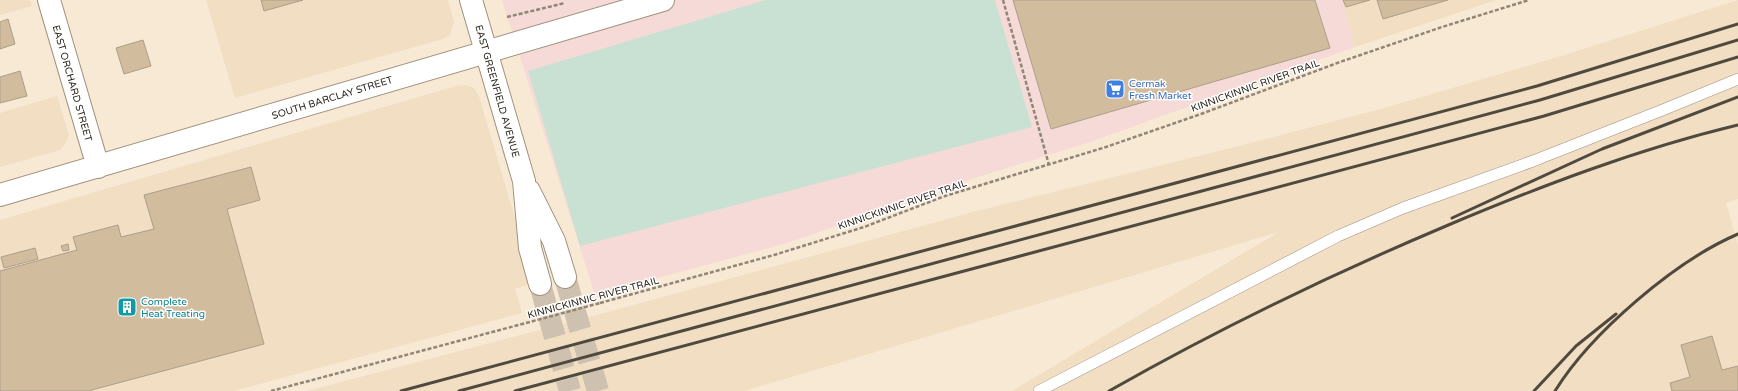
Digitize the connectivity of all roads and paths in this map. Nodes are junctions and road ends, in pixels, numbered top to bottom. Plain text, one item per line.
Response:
1 (49, 0) edge
2 (472, 0) edge
3 (554, 0) edge
4 (663, 0) edge
5 (1003, 0) edge
6 (1529, 0) edge
7 (507, 17) dead end
8 (486, 51) junction
9 (1733, 80) edge
10 (1049, 164) junction
11 (98, 167) junction
12 (524, 181) junction
13 (0, 195) edge
14 (565, 277) tunnel mouth
15 (540, 284) tunnel mouth
16 (271, 391) edge
17 (1039, 391) edge

1 - 11 street, EAST ORCHARD STREET
2 - 8 street, EAST GREENFIELD AVENUE
3 - 7 path
4 - 8 street, SOUTH BARCLAY STREET
5 - 10 path
6 - 10 path, KINNICKINNIC RIVER TRAIL
8 - 11 street, SOUTH BARCLAY STREET
8 - 12 street, EAST GREENFIELD AVENUE
9 - 17 lane
10 - 16 path, KINNICKINNIC RIVER TRAIL, bridge
11 - 13 street, SOUTH BARCLAY STREET
12 - 14 street, EAST GREENFIELD AVENUE
12 - 15 street, EAST GREENFIELD AVENUE

